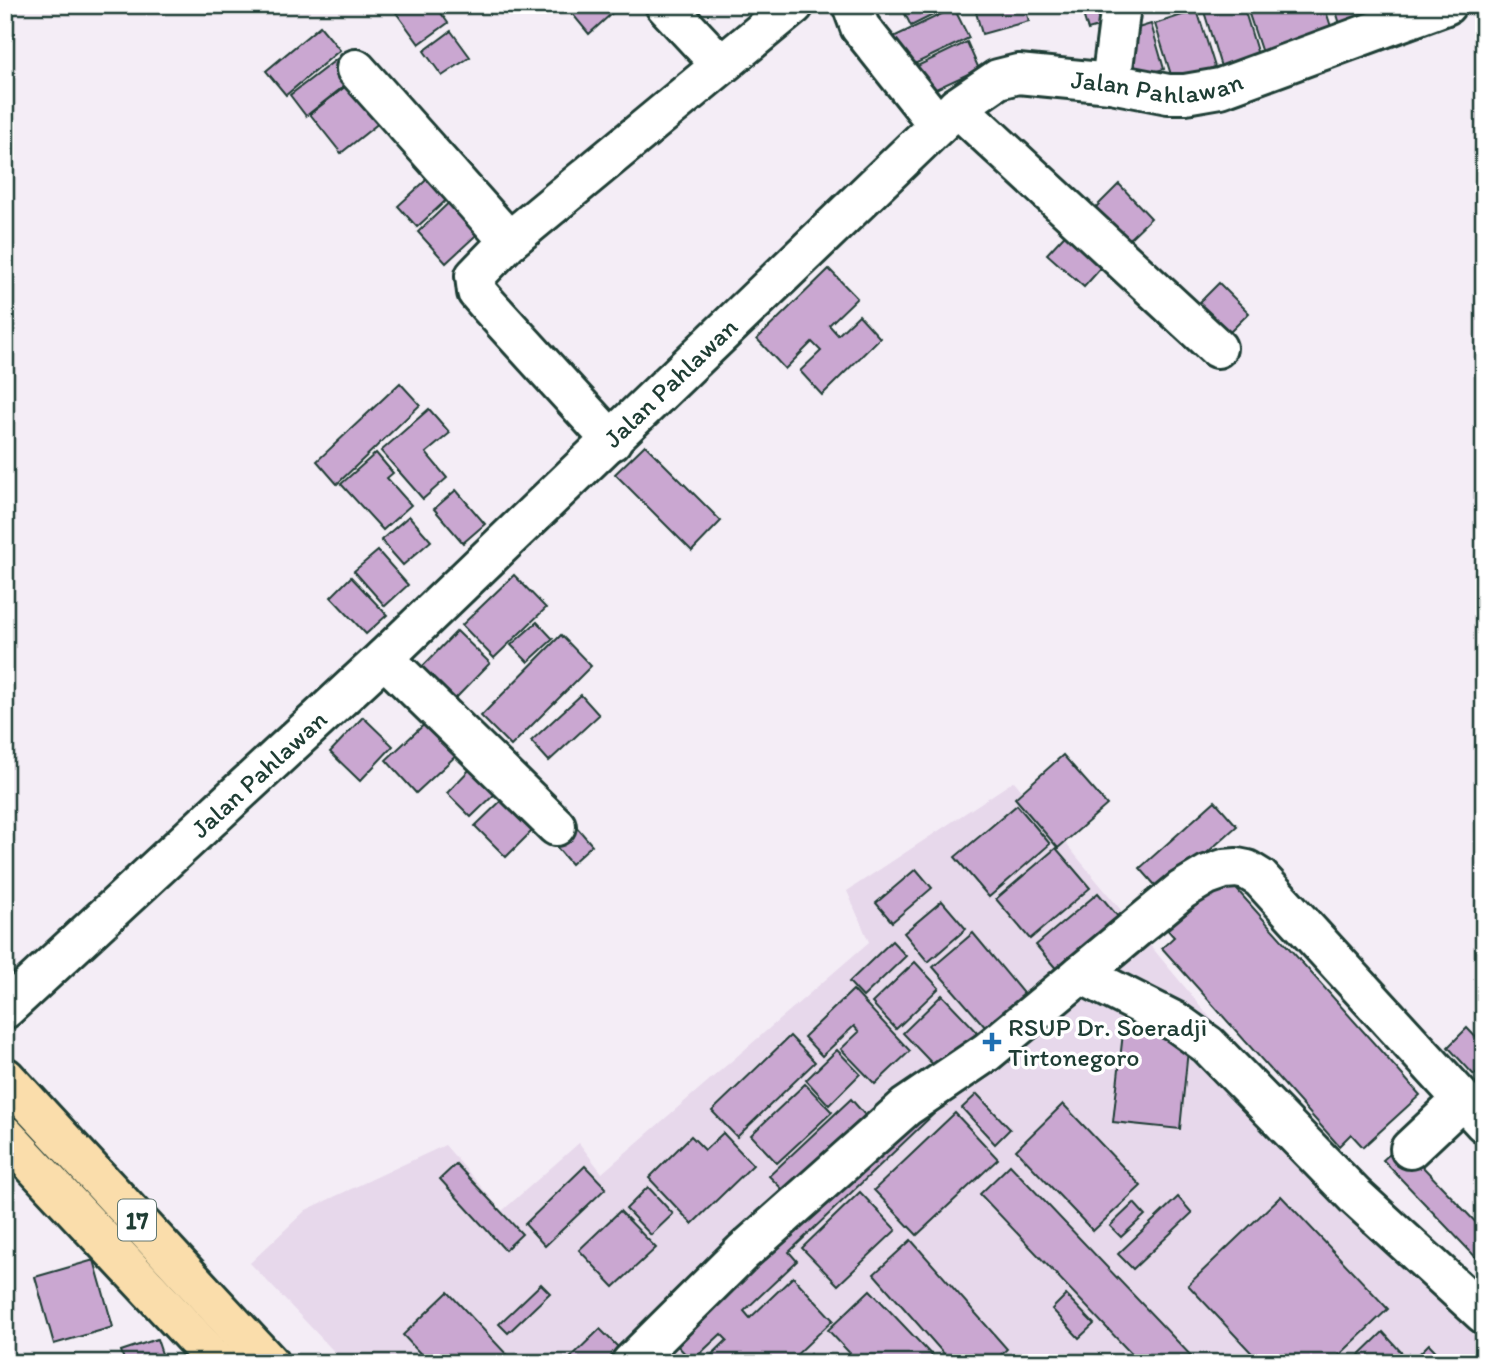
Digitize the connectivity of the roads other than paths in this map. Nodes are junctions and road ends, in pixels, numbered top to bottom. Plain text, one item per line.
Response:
1 (665, 5) edge
2 (794, 5) edge
3 (852, 5) edge
4 (1121, 5) edge
5 (1438, 7) edge
6 (721, 65) junction
7 (356, 69) dead end
8 (1111, 83) junction
9 (947, 116) junction
10 (509, 241) junction
11 (1217, 348) dead end
12 (612, 441) junction
13 (384, 658) junction
14 (556, 825) dead end
15 (1082, 974) junction
16 (5, 1009) edge
17 (5, 1077) edge
18 (1473, 1112) edge
19 (5, 1135) edge
20 (1410, 1149) dead end
21 (1484, 1314) edge
22 (218, 1363) edge
23 (269, 1363) edge
24 (631, 1363) edge

1 - 6 street
2 - 6 street
3 - 9 street
4 - 8 street
5 - 8 street, Jalan Pahlawan
6 - 10 street
7 - 10 street
8 - 9 street, Jalan Pahlawan
9 - 11 street
9 - 12 street, Jalan Pahlawan
10 - 12 street
12 - 13 street, Jalan Pahlawan
13 - 14 street
13 - 16 street, Jalan Pahlawan
15 - 18 street
15 - 21 street
15 - 24 street
17 - 23 highway, 17
18 - 20 street
19 - 22 highway, 17

